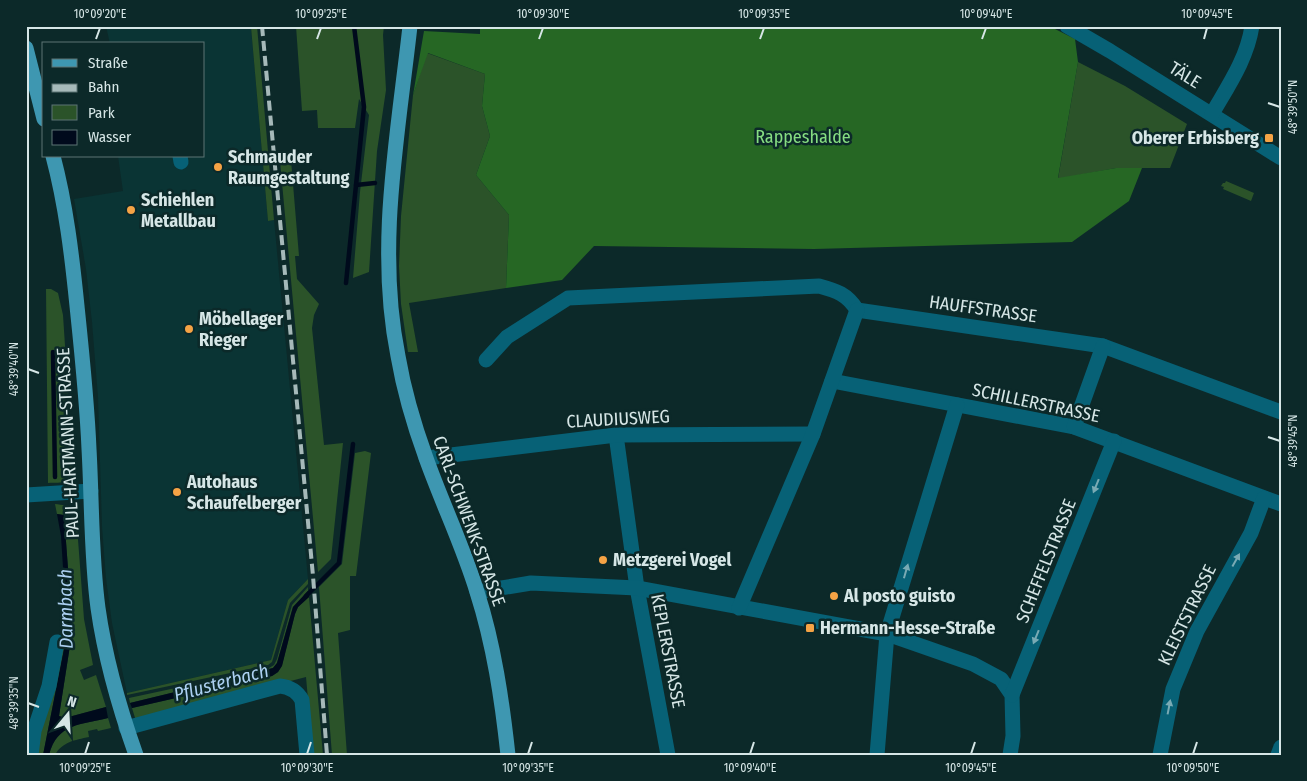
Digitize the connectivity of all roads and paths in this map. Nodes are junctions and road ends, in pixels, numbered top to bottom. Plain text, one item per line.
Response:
1 (410, 26) edge
2 (1067, 26) edge
3 (1252, 26) edge
4 (26, 48) edge
5 (42, 111) edge
6 (1212, 114) junction
7 (53, 158) edge
8 (1281, 158) edge
9 (857, 310) junction
10 (1103, 346) junction
11 (486, 360) dead end
12 (832, 381) junction
13 (957, 405) junction
14 (1281, 412) edge
15 (1074, 427) junction
16 (813, 434) junction
17 (616, 435) junction
18 (1114, 441) junction
19 (426, 458) junction
20 (91, 492) junction
21 (26, 495) edge
22 (1264, 498) junction
23 (1281, 504) edge
24 (637, 588) junction
25 (477, 592) junction
26 (739, 608) junction
27 (887, 634) junction
28 (57, 642) dead end
29 (1012, 695) junction
30 (122, 715) junction
31 (1281, 747) edge
32 (31, 755) edge
33 (136, 755) edge
34 (307, 755) edge
35 (508, 755) edge
36 (668, 755) edge
37 (877, 755) edge
38 (1010, 755) edge
39 (1160, 755) edge
40 (1278, 755) edge

1 - 19 main road, CARL-SCHWENK-STRASSE
2 - 6 street, TÄLE
3 - 6 street
4 - 5 main road
6 - 8 street, TÄLE
7 - 20 main road, PAUL-HARTMANN-STRASSE
9 - 10 street, HAUFFSTRASSE
9 - 11 street
9 - 12 street
10 - 14 street, HAUFFSTRASSE
10 - 15 street
12 - 13 street, SCHILLERSTRASSE
12 - 16 street
13 - 15 street, SCHILLERSTRASSE
27 -> 13 street
15 - 18 street, SCHILLERSTRASSE
16 - 17 street, CLAUDIUSWEG
16 - 26 street
17 - 19 street, CLAUDIUSWEG
17 - 24 street, KEPLERSTRASSE
18 - 22 street, SCHILLERSTRASSE
18 -> 29 street, SCHEFFELSTRASSE
19 - 25 main road, CARL-SCHWENK-STRASSE
20 - 21 street
20 - 30 main road, PAUL-HARTMANN-STRASSE
22 - 23 street, SCHILLERSTRASSE
39 -> 22 street, KLEISTSTRASSE
24 - 25 street
24 - 26 street
24 - 36 street, KEPLERSTRASSE
25 - 35 main road, CARL-SCHWENK-STRASSE
26 - 27 street
27 - 29 street
27 - 37 street
28 - 32 street
29 - 38 street
30 - 33 main road, PAUL-HARTMANN-STRASSE
30 - 34 street
31 - 40 street

